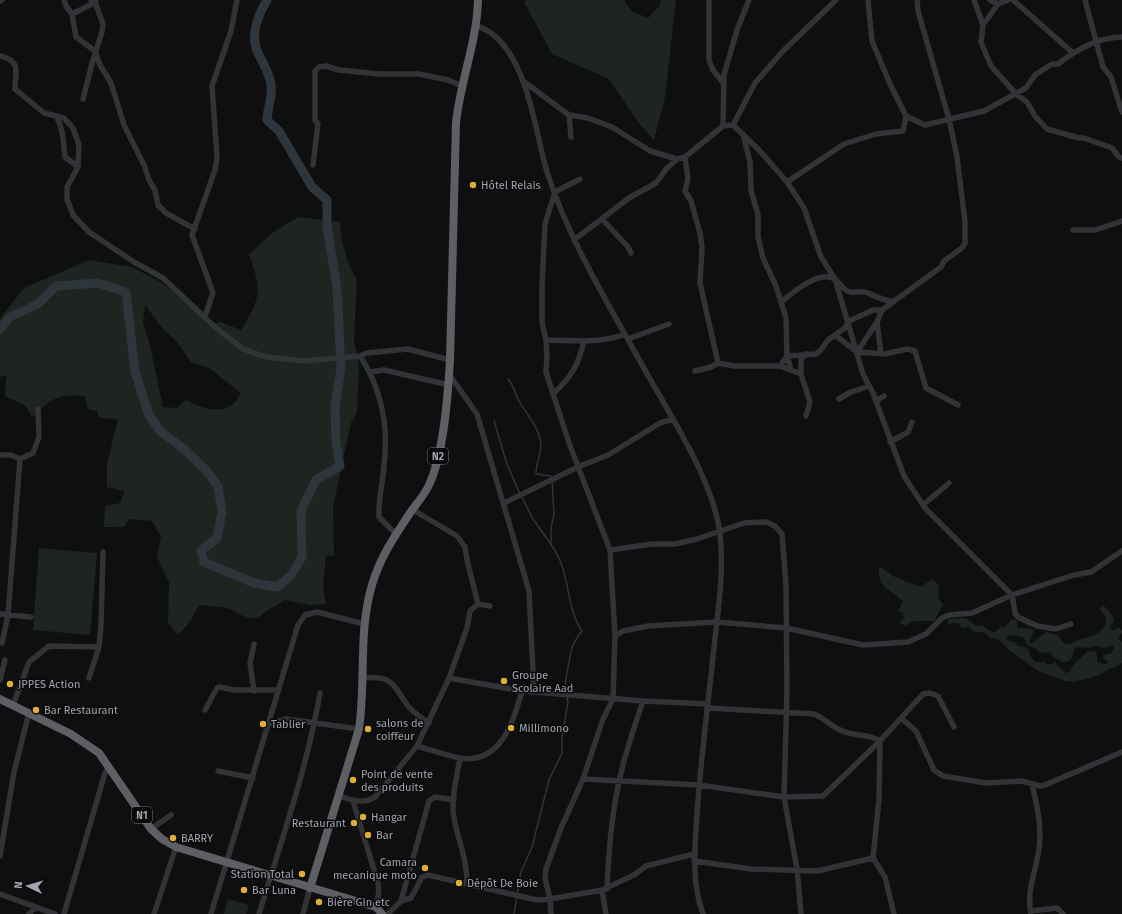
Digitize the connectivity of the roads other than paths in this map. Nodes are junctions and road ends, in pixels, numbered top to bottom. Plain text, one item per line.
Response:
1 (64, 0) edge
2 (236, 0) edge
3 (709, 0) edge
4 (749, 0) edge
5 (836, 0) edge
6 (868, 0) edge
7 (917, 0) edge
8 (974, 0) edge
9 (990, 0) edge
10 (1008, 0) edge
11 (1013, 0) edge
12 (1085, 0) edge
13 (94, 1) edge
14 (478, 1) edge
15 (998, 4) junction
16 (72, 14) junction
17 (983, 25) junction
18 (476, 26) junction
19 (1122, 38) edge
20 (1097, 42) junction
21 (95, 51) junction
22 (1073, 53) junction
23 (0, 56) edge
24 (523, 81) junction
25 (724, 84) junction
26 (462, 86) junction
27 (1026, 88) junction
28 (1016, 94) junction
29 (83, 99) dead end
30 (1027, 102) junction
31 (1122, 112) edge
32 (569, 115) junction
33 (56, 116) junction
34 (906, 116) junction
35 (949, 119) junction
36 (733, 125) junction
37 (724, 126) junction
38 (743, 134) junction
39 (572, 136) dead end
40 (685, 157) junction
41 (1122, 158) edge
42 (677, 159) junction
43 (313, 165) dead end
44 (78, 167) junction
45 (580, 179) dead end
46 (787, 182) junction
47 (554, 192) junction
48 (602, 219) junction
49 (1122, 221) edge
50 (195, 229) junction
51 (1073, 230) dead end
52 (574, 240) junction
53 (631, 253) dead end
54 (835, 279) junction
55 (781, 302) junction
56 (895, 302) junction
57 (882, 310) junction
58 (205, 316) junction
59 (848, 321) junction
60 (877, 322) junction
61 (669, 324) dead end
62 (835, 335) junction
63 (626, 336) junction
64 (546, 340) junction
65 (584, 341) junction
66 (857, 352) junction
67 (806, 354) junction
68 (881, 354) junction
69 (360, 356) junction
70 (787, 356) junction
71 (450, 360) junction
72 (718, 363) junction
73 (780, 366) junction
74 (790, 370) junction
75 (695, 371) dead end
76 (370, 372) junction
77 (449, 373) junction
78 (801, 374) junction
79 (449, 385) junction
80 (869, 386) junction
81 (553, 394) junction
82 (884, 396) dead end
83 (839, 399) dead end
84 (876, 401) junction
85 (958, 405) dead end
86 (38, 409) dead end
87 (806, 416) dead end
88 (673, 419) junction
89 (912, 422) dead end
90 (890, 442) junction
91 (0, 455) edge
92 (20, 459) junction
93 (578, 467) junction
94 (949, 483) dead end
95 (504, 503) junction
96 (923, 505) junction
97 (413, 510) junction
98 (720, 532) junction
99 (396, 534) junction
100 (610, 550) junction
101 (1122, 551) edge
102 (103, 552) dead end
103 (1012, 594) junction
104 (478, 604) junction
105 (490, 606) dead end
106 (0, 614) edge
107 (8, 615) junction
108 (31, 617) dead end
109 (717, 622) junction
110 (364, 624) junction
111 (1071, 624) dead end
112 (786, 628) junction
113 (615, 636) junction
114 (2, 643) dead end
115 (254, 644) dead end
116 (99, 647) junction
117 (5, 660) dead end
118 (89, 678) dead end
119 (363, 678) junction
120 (449, 678) junction
121 (0, 680) edge
122 (279, 690) junction
123 (254, 691) junction
124 (522, 691) junction
125 (537, 692) junction
126 (320, 693) dead end
127 (0, 699) edge
128 (613, 699) junction
129 (643, 701) junction
130 (13, 705) junction
131 (708, 706) junction
132 (205, 710) dead end
133 (786, 712) junction
134 (29, 713) junction
135 (901, 718) junction
136 (315, 722) junction
137 (429, 723) junction
138 (268, 724) junction
139 (954, 727) dead end
140 (359, 730) junction
141 (880, 740) junction
142 (417, 746) junction
143 (1122, 752) edge
144 (460, 758) junction
145 (109, 766) junction
146 (218, 771) dead end
147 (253, 778) junction
148 (583, 779) junction
149 (619, 780) junction
150 (1032, 784) junction
151 (699, 786) junction
152 (340, 796) junction
153 (784, 797) junction
154 (454, 800) junction
155 (353, 801) junction
156 (171, 815) dead end
157 (151, 829) junction
158 (176, 847) junction
159 (694, 854) junction
160 (0, 856) edge
161 (873, 858) junction
162 (694, 861) junction
163 (228, 862) junction
164 (797, 869) junction
165 (271, 875) junction
166 (467, 884) junction
167 (310, 888) junction
168 (605, 889) junction
169 (0, 894) edge
170 (550, 899) junction
171 (401, 901) junction
172 (36, 907) junction
173 (376, 907) junction
174 (1031, 912) edge
175 (29, 914) edge
176 (55, 914) edge
177 (64, 914) edge
178 (154, 914) edge
179 (212, 914) edge
180 (259, 914) edge
181 (303, 914) edge
182 (382, 914) edge
183 (388, 914) edge
184 (550, 914) edge
185 (606, 914) edge
186 (703, 914) edge
187 (801, 914) edge
188 (894, 914) edge
189 (1063, 914) edge

1 - 16 street
2 - 50 street
3 - 25 street
4 - 25 street
5 - 36 street
6 - 34 street
7 - 35 street
8 - 17 street
9 - 15 street
10 - 15 street
11 - 22 street
12 - 20 street
13 - 16 street
13 - 21 street
14 - 18 highway, N2
15 - 17 street
16 - 21 street
17 - 28 street
18 - 24 street
18 - 26 highway, N2
19 - 20 street
20 - 22 street
20 - 31 street
21 - 29 street
21 - 50 street
22 - 27 street
23 - 33 street
24 - 32 street
24 - 47 street
25 - 37 street
26 - 43 street
26 - 71 highway, N2
27 - 28 street
27 - 30 street
28 - 30 street
28 - 35 street
30 - 41 street
32 - 39 street
32 - 42 street
33 - 44 street
33 - 44 street
34 - 35 street
34 - 46 street
35 - 56 street
36 - 37 street
36 - 38 street
37 - 40 street
38 - 46 street
38 - 55 street
40 - 42 street
40 - 72 street
42 - 48 street
44 - 58 street
45 - 47 street
46 - 54 street
47 - 52 street
47 - 64 street
48 - 52 street
48 - 53 street
49 - 51 street
50 - 58 street
52 - 63 street
54 - 55 street
54 - 56 street
54 - 59 street
55 - 70 street
56 - 57 street
57 - 59 street
57 - 60 street
58 - 69 street
59 - 62 street
59 - 66 street
60 - 66 street
60 - 68 street
61 - 63 street
62 - 66 street
62 - 67 street
63 - 65 street
63 - 88 street
64 - 65 street
64 - 81 street
65 - 81 street
66 - 68 street
66 - 80 street
67 - 70 street
67 - 78 street
68 - 85 street
69 - 71 street
69 - 76 street
70 - 73 street
70 - 74 street
71 - 77 highway, N2
72 - 73 street
72 - 75 street
73 - 74 street
74 - 78 street
76 - 79 street
76 - 99 street
77 - 79 highway, N2
77 - 95 street
78 - 87 street
79 - 97 highway, N2
80 - 83 street
80 - 84 street
81 - 93 street
82 - 84 street
84 - 90 street
86 - 92 street
88 - 93 street
88 - 98 street
89 - 90 street
90 - 96 street
91 - 92 street
92 - 107 street
93 - 95 street
93 - 100 street
94 - 96 street
95 - 125 street
96 - 103 street
97 - 99 highway, N2
97 - 104 street
98 - 100 street
98 - 109 street
98 - 112 street
99 - 110 highway, N2
100 - 113 street
101 - 103 street
102 - 116 street
103 - 111 street
103 - 112 street
104 - 105 street
104 - 120 street
106 - 107 street
107 - 108 street
107 - 114 street
109 - 112 street
109 - 113 street
109 - 131 street
110 - 119 highway, N2
110 - 122 street
112 - 133 street
113 - 128 street
115 - 123 street
116 - 118 street
116 - 130 street
117 - 121 street
119 - 137 street
119 - 140 highway, N2
120 - 124 street
120 - 137 street
122 - 123 street
122 - 138 street
123 - 132 street
124 - 125 street
124 - 144 street
125 - 128 street
126 - 136 street
127 - 130 highway, N1
128 - 129 street
128 - 148 street
129 - 131 street
129 - 149 street
130 - 134 highway, N1
131 - 133 street
131 - 151 street
133 - 141 street
133 - 153 street
134 - 145 highway, N1
134 - 160 street
135 - 139 street
135 - 141 street
135 - 150 street
136 - 138 street
136 - 140 street
136 - 165 street
137 - 142 street
138 - 147 street
140 - 152 highway, N2
141 - 153 street
141 - 161 street
142 - 144 street
142 - 155 street
143 - 150 street
144 - 154 street
145 - 157 highway, N1
145 - 177 street
146 - 147 street
147 - 163 street
148 - 149 street
148 - 170 street
149 - 151 street
149 - 168 street
150 - 174 street
151 - 153 street
151 - 159 street
152 - 155 street
152 - 167 highway, N2
153 - 164 street
154 - 166 street
154 - 171 street
155 - 173 street
156 - 157 street
157 - 158 highway, N1
158 - 163 highway, N1
158 - 178 street
159 - 162 street
159 - 168 street
161 - 164 street
161 - 188 street
162 - 164 street
162 - 186 street
163 - 165 highway, N1
163 - 179 street
164 - 187 street
165 - 167 highway, N1
165 - 180 street
166 - 170 street
166 - 171 street
167 - 173 highway, N1
167 - 181 street
168 - 170 street
168 - 185 street
169 - 172 street
170 - 184 street
171 - 183 street
172 - 175 street
172 - 176 street
173 - 182 highway
174 - 189 street

